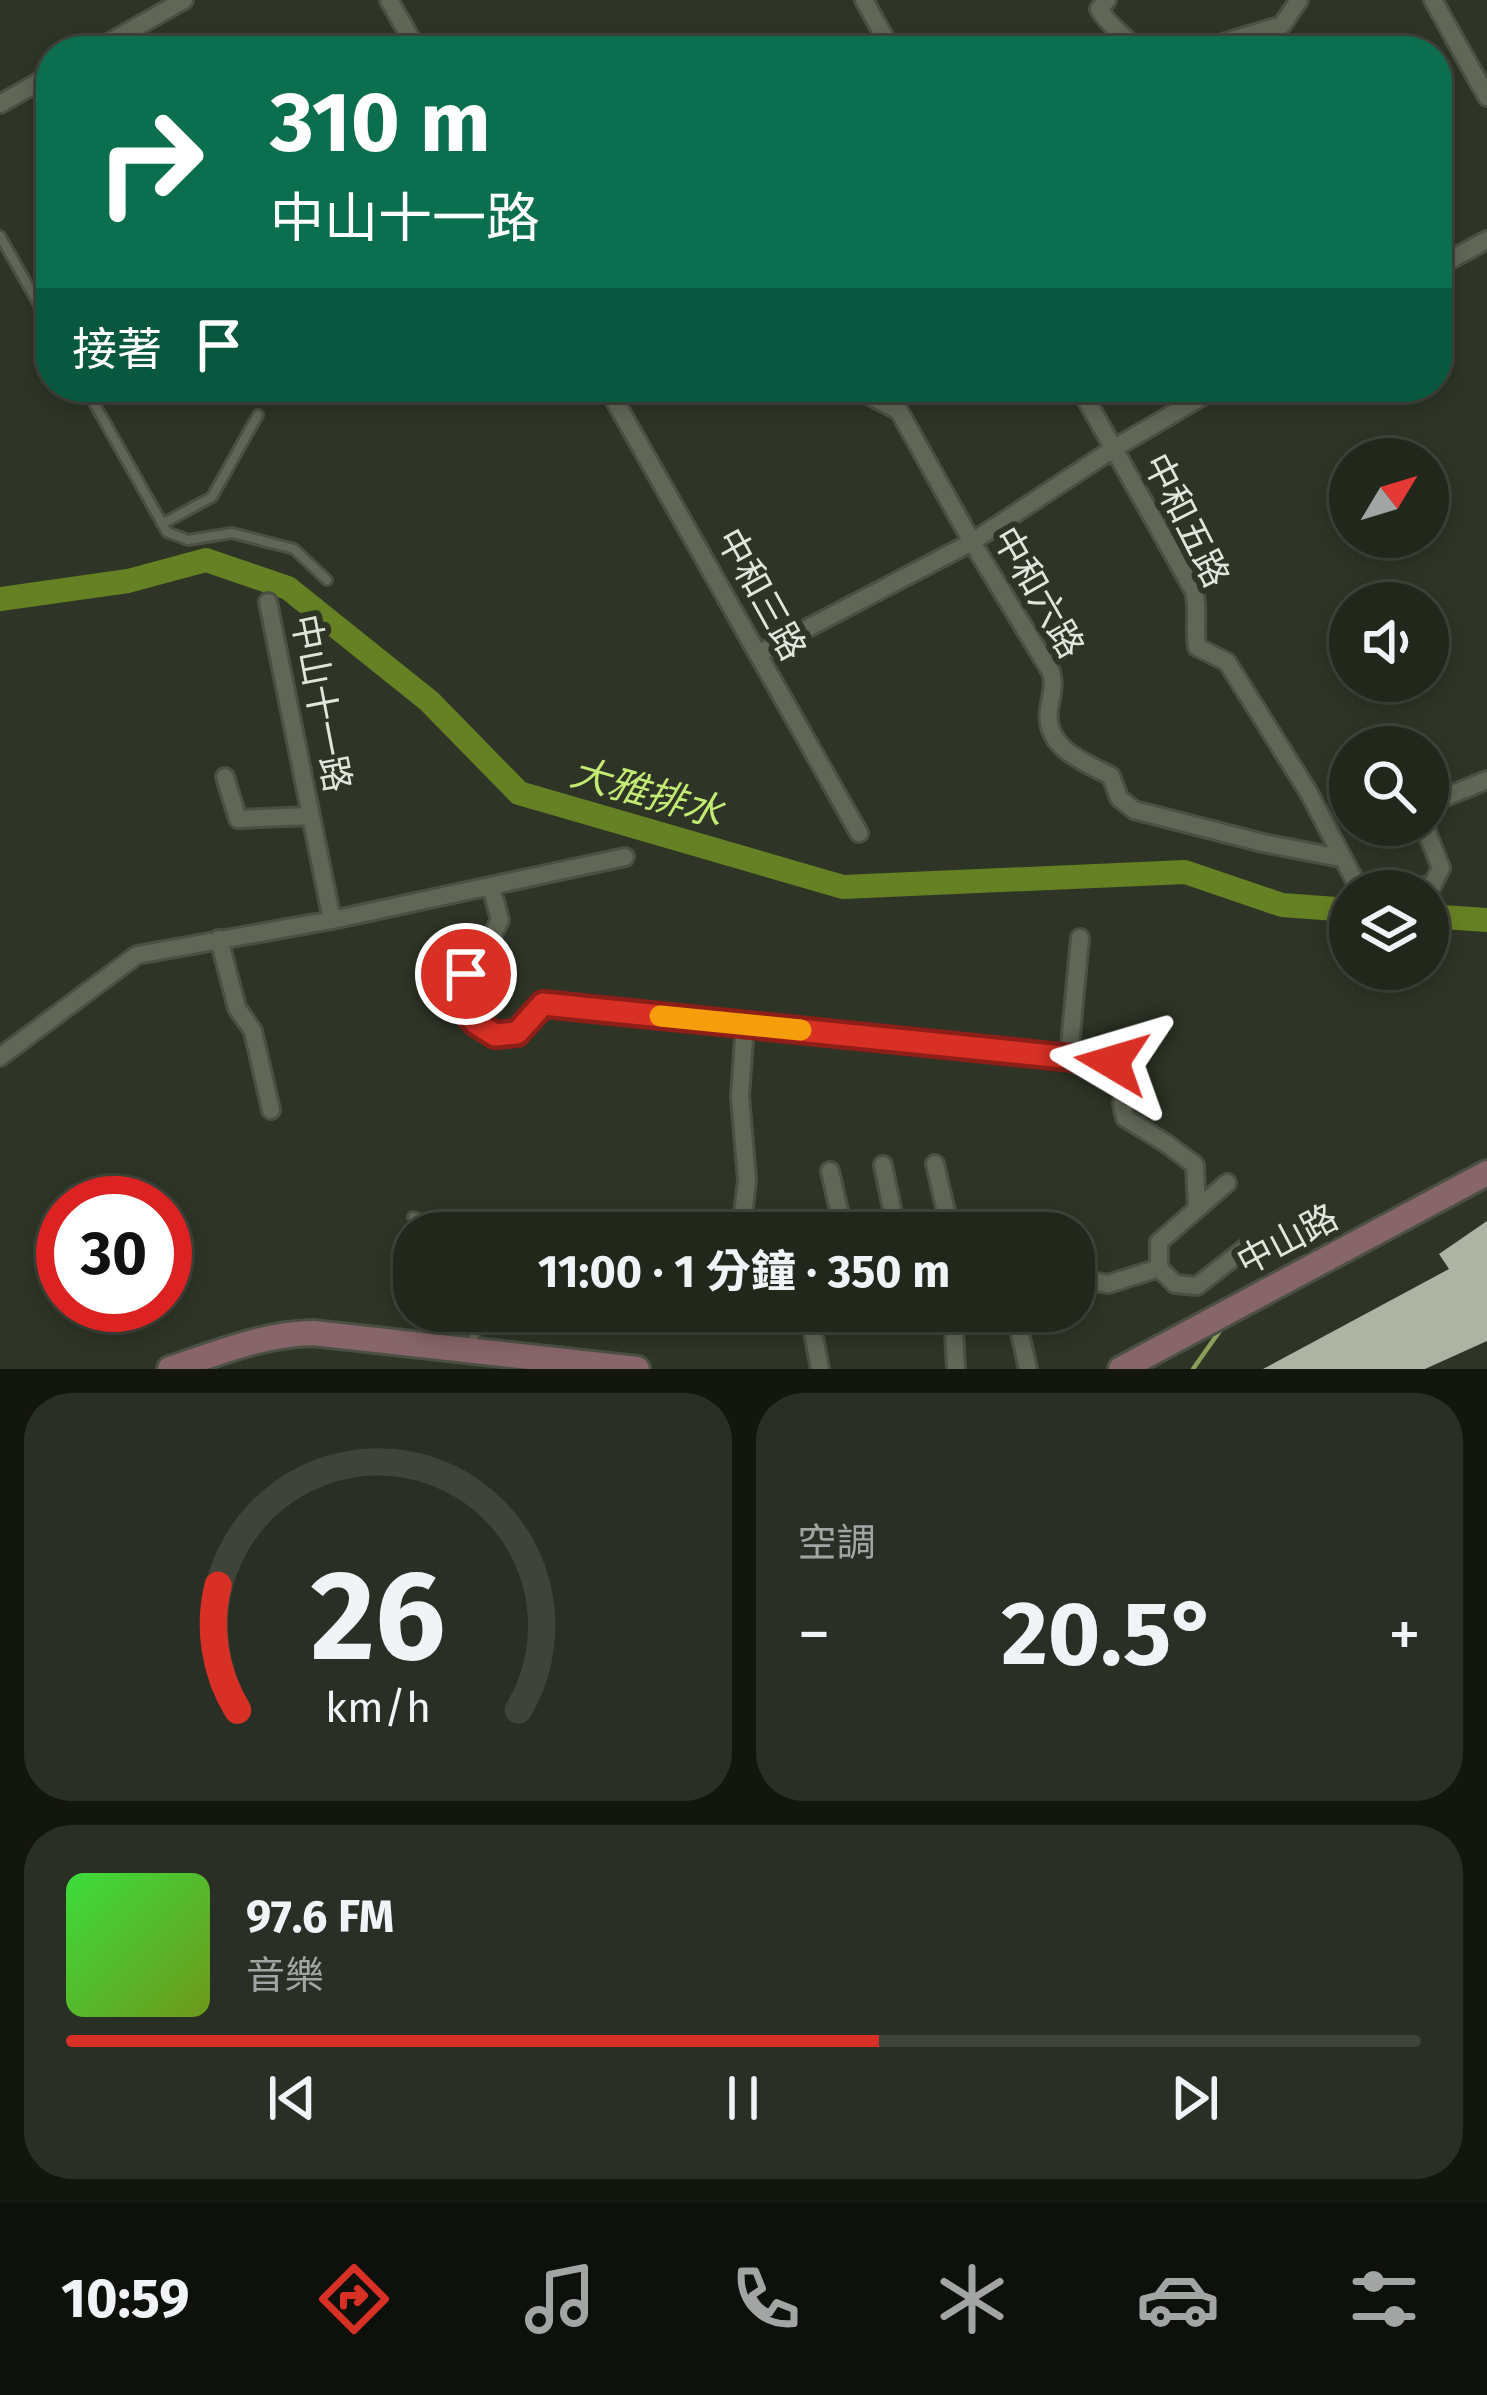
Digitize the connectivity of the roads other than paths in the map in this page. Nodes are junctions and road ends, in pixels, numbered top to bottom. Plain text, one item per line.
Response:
1 (184, 0) edge
2 (389, 0) edge
3 (864, 0) edge
4 (1107, 0) edge
5 (1299, 0) edge
6 (1432, 0) edge
7 (120, 36) edge
8 (409, 36) edge
9 (884, 36) edge
10 (1126, 36) edge
11 (1246, 36) edge
12 (36, 84) edge
13 (1487, 97) edge
14 (0, 104) edge
15 (0, 236) edge
16 (1487, 240) edge
17 (1452, 259) edge
18 (36, 300) edge
19 (93, 402) edge
20 (615, 402) edge
21 (882, 402) edge
22 (1087, 402) edge
23 (1196, 402) edge
24 (258, 415) dead end
25 (1117, 456) junction
26 (162, 524) junction
27 (972, 542) junction
28 (327, 580) dead end
29 (268, 602) dead end
30 (758, 654) junction
31 (225, 777) dead end
32 (1487, 780) edge
33 (1449, 795) edge
34 (311, 816) junction
35 (859, 833) dead end
36 (1432, 846) edge
37 (626, 857) dead end
38 (1341, 858) junction
39 (491, 886) junction
40 (332, 920) junction
41 (1080, 938) dead end
42 (219, 939) junction
43 (745, 1024) junction
44 (1069, 1056) junction
45 (0, 1057) edge
46 (271, 1110) dead end
47 (935, 1164) dead end
48 (883, 1165) dead end
49 (830, 1172) dead end
50 (1487, 1173) edge
51 (1228, 1183) dead end
52 (1197, 1209) junction
53 (743, 1212) edge
54 (839, 1212) edge
55 (893, 1212) edge
56 (946, 1212) edge
57 (1247, 1247) dead end
58 (1159, 1268) junction
59 (1095, 1282) edge
60 (474, 1332) edge
61 (812, 1332) edge
62 (955, 1332) edge
63 (1020, 1332) edge
64 (472, 1351) junction
65 (621, 1368) edge
66 (170, 1369) edge
67 (820, 1369) edge
68 (956, 1369) edge
69 (1028, 1369) edge
70 (1120, 1369) edge

1 - 7 street
2 - 8 street
3 - 9 street
4 - 10 street
5 - 11 street
6 - 13 street
12 - 14 street
15 - 18 lane
16 - 17 street
19 - 26 lane
20 - 30 street, 中和三路
21 - 27 street, 中和六路
22 - 25 street, 中和五路
23 - 25 street
24 - 26 lane
25 - 27 street
25 - 38 street, 中和五路
26 - 28 lane
27 - 30 street
27 - 38 street, 中和六路
29 - 34 street, 中山十一路
30 - 35 street, 中和三路
31 - 34 street, 中山十一路
32 - 33 street
34 - 40 street, 中山十一路
36 - 38 street, 中和六路
37 - 39 street
39 - 40 street
39 - 43 street
40 - 42 street
41 - 44 street
42 - 45 street
42 - 46 street
43 - 44 street
43 - 53 street
44 - 52 street
47 - 56 street
48 - 55 street
49 - 54 street
50 - 70 main road, 中山路
51 - 52 street
52 - 58 street
57 - 58 street
58 - 59 street
60 - 64 lane
61 - 67 street
62 - 68 street
63 - 69 street
64 - 65 main road
64 - 66 main road

